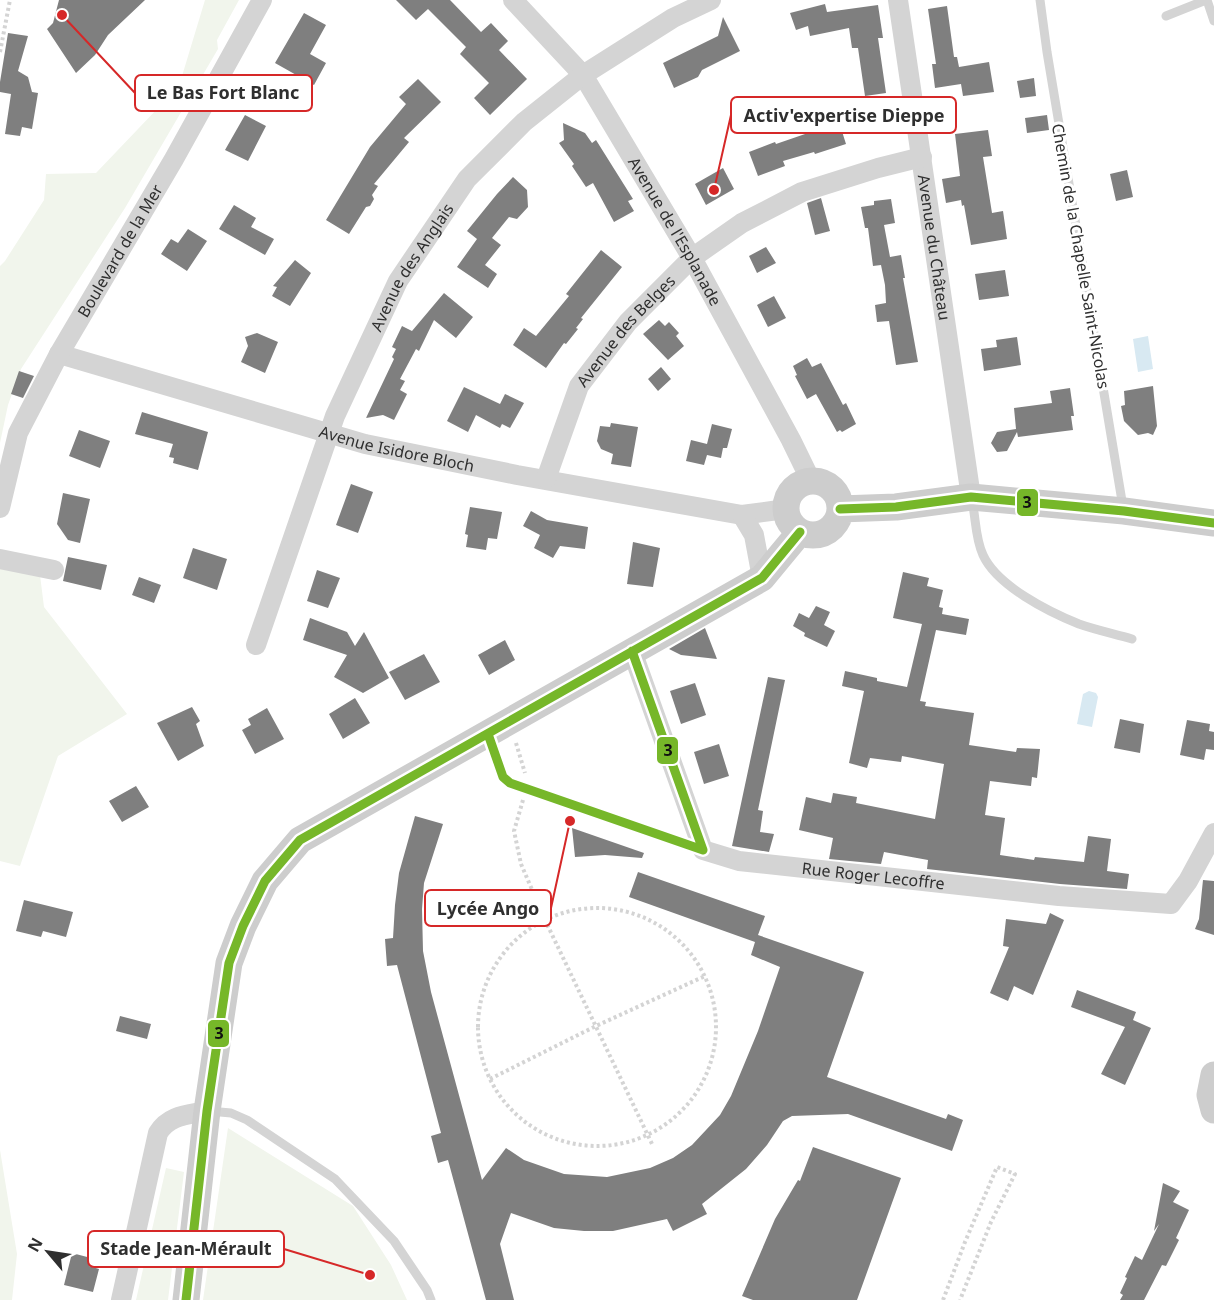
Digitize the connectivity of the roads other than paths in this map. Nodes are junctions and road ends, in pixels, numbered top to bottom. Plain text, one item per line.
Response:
1 (262, 0) edge
2 (513, 0) edge
3 (711, 0) edge
4 (898, 0) edge
5 (1040, 0) edge
6 (1207, 0) edge
7 (1166, 16) dead end
8 (1214, 21) edge
9 (584, 75) junction
10 (922, 158) junction
11 (692, 258) junction
12 (59, 354) junction
13 (328, 434) junction
14 (546, 479) junction
15 (811, 481) junction
16 (971, 497) junction
17 (0, 508) edge
18 (786, 509) junction
19 (840, 509) junction
20 (1124, 511) junction
21 (742, 516) junction
22 (1214, 522) edge
23 (800, 532) junction
24 (0, 559) edge
25 (54, 570) dead end
26 (762, 578) junction
27 (1132, 639) dead end
28 (256, 645) dead end
29 (632, 651) junction
30 (498, 728) junction
31 (1214, 833) edge
32 (703, 850) junction
33 (1214, 1075) edge
34 (1214, 1110) edge
35 (207, 1111) junction
36 (121, 1300) edge
37 (186, 1300) edge
38 (431, 1300) edge

1 - 12 street, Boulevard de la Mer
2 - 9 street, Avenue de l'Esplanade
3 - 9 street, Avenue des Anglais
4 - 10 street, Avenue du Château
5 - 20 lane, Chemin de la Chapelle Saint-Nicolas
6 - 7 lane
6 - 8 lane
9 - 11 street, Avenue de l'Esplanade
9 - 13 street, Avenue des Anglais
10 - 11 street, Avenue des Belges
10 - 16 street, Avenue du Château
11 - 14 street, Avenue des Belges
11 - 15 street, Avenue de l'Esplanade
12 - 13 street, Avenue Isidore Bloch
12 - 17 street, Boulevard de la Mer
13 - 14 street, Avenue Isidore Bloch
13 - 28 street, Avenue des Anglais
14 - 21 street, Avenue Isidore Bloch
15 - 18 main road
15 - 19 main road
16 - 19 main road
16 - 20 main road
16 - 27 lane
18 - 21 street, Avenue Isidore Bloch
18 - 23 main road
19 - 23 main road
20 - 22 main road
21 - 26 street
23 - 26 main road
24 - 25 street
26 - 29 main road
29 - 30 main road
29 - 32 street
30 - 32 lane
30 - 35 main road
31 - 32 street, Rue Roger Lecoffre
33 - 34 main road
35 - 36 street
35 - 37 main road
35 - 38 lane

